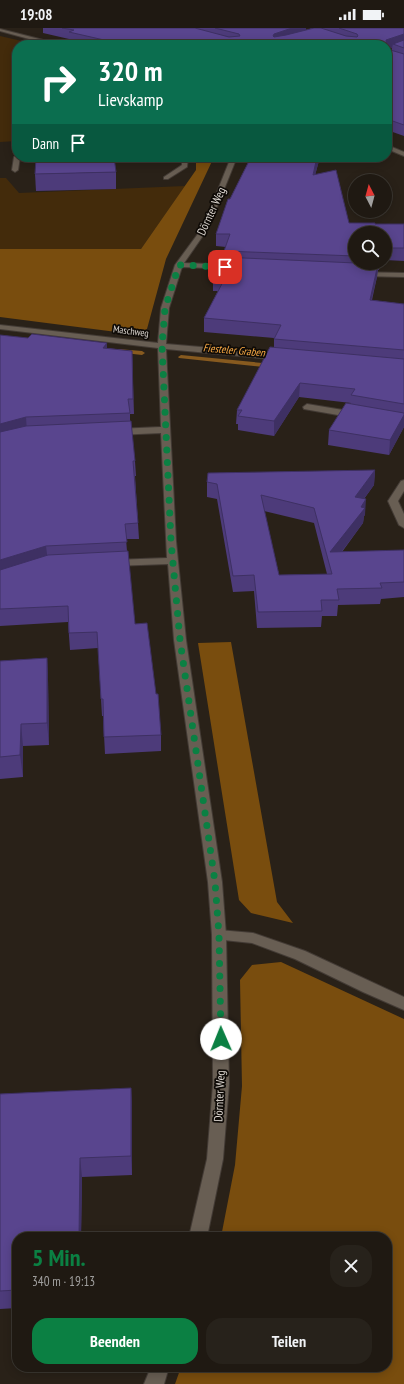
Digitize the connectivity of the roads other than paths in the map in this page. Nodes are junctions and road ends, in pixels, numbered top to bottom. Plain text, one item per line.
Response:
1 (0, 30) edge
2 (38, 40) edge
3 (392, 149) edge
4 (404, 154) edge
5 (16, 162) edge
6 (185, 162) edge
7 (232, 162) edge
8 (15, 170) dead end
9 (166, 178) dead end
10 (179, 265) junction
11 (243, 268) edge
12 (355, 274) edge
13 (404, 275) edge
14 (0, 327) edge
15 (162, 346) junction
16 (287, 358) edge
17 (307, 407) dead end
18 (367, 416) edge
19 (167, 430) junction
20 (105, 433) edge
21 (404, 483) edge
22 (404, 525) edge
23 (174, 561) junction
24 (103, 564) edge
25 (219, 935) junction
26 (404, 1004) edge
27 (199, 1232) edge
28 (158, 1372) edge
29 (154, 1384) edge

1 - 2 street
3 - 4 street
5 - 8 street
6 - 9 street
7 - 10 street, Dörnter Weg
10 - 11 street
10 - 15 street, Dörnter Weg
12 - 13 street
14 - 15 street, Maschweg
15 - 16 street, Maschweg
15 - 19 street, Dörnter Weg
17 - 18 street
19 - 20 street
19 - 23 street, Dörnter Weg
21 - 22 street
23 - 24 street
23 - 25 street, Dörnter Weg
25 - 26 street
25 - 27 street, Dörnter Weg
28 - 29 street

